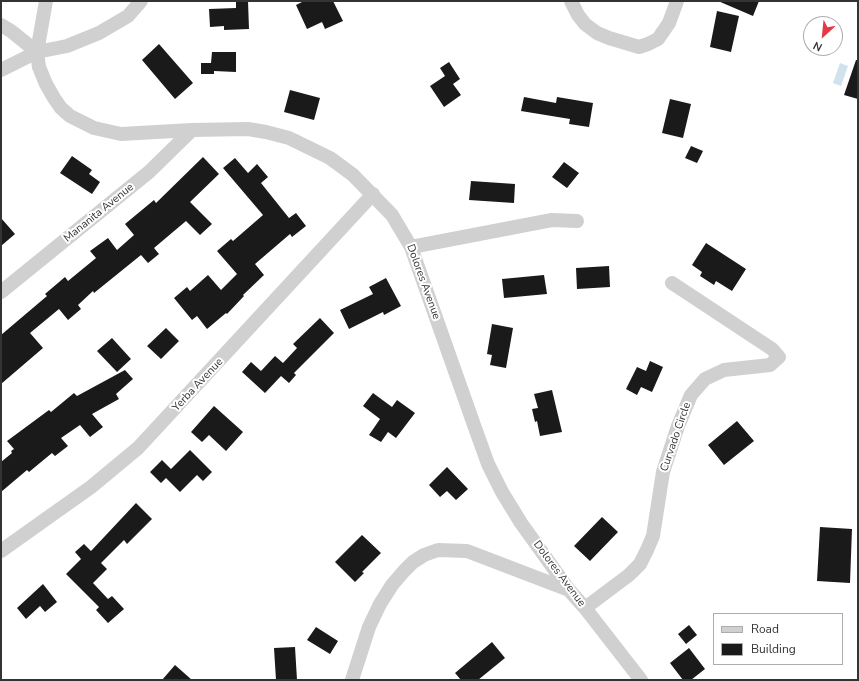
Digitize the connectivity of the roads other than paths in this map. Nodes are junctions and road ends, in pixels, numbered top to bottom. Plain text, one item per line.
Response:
1 (46, 1) edge
2 (141, 1) edge
3 (571, 1) edge
4 (677, 1) edge
5 (1, 25) edge
6 (37, 52) junction
7 (1, 70) edge
8 (192, 130) junction
9 (373, 194) junction
10 (577, 221) dead end
11 (411, 246) junction
12 (672, 283) dead end
13 (1, 292) edge
14 (1, 551) edge
15 (569, 590) junction
16 (585, 608) junction
17 (352, 680) edge
18 (641, 680) edge

1 - 6 street, Dolores Avenue
2 - 6 street
3 - 4 street
5 - 6 street
6 - 7 street
6 - 8 street, Dolores Avenue
8 - 9 street, Dolores Avenue
8 - 13 street, Mananita Avenue
9 - 11 street, Dolores Avenue
9 - 14 street, Yerba Avenue
10 - 11 street
11 - 15 street, Dolores Avenue
12 - 16 street, Curvado Circle
15 - 16 street, Dolores Avenue
15 - 17 street
16 - 18 street, Dolores Avenue

